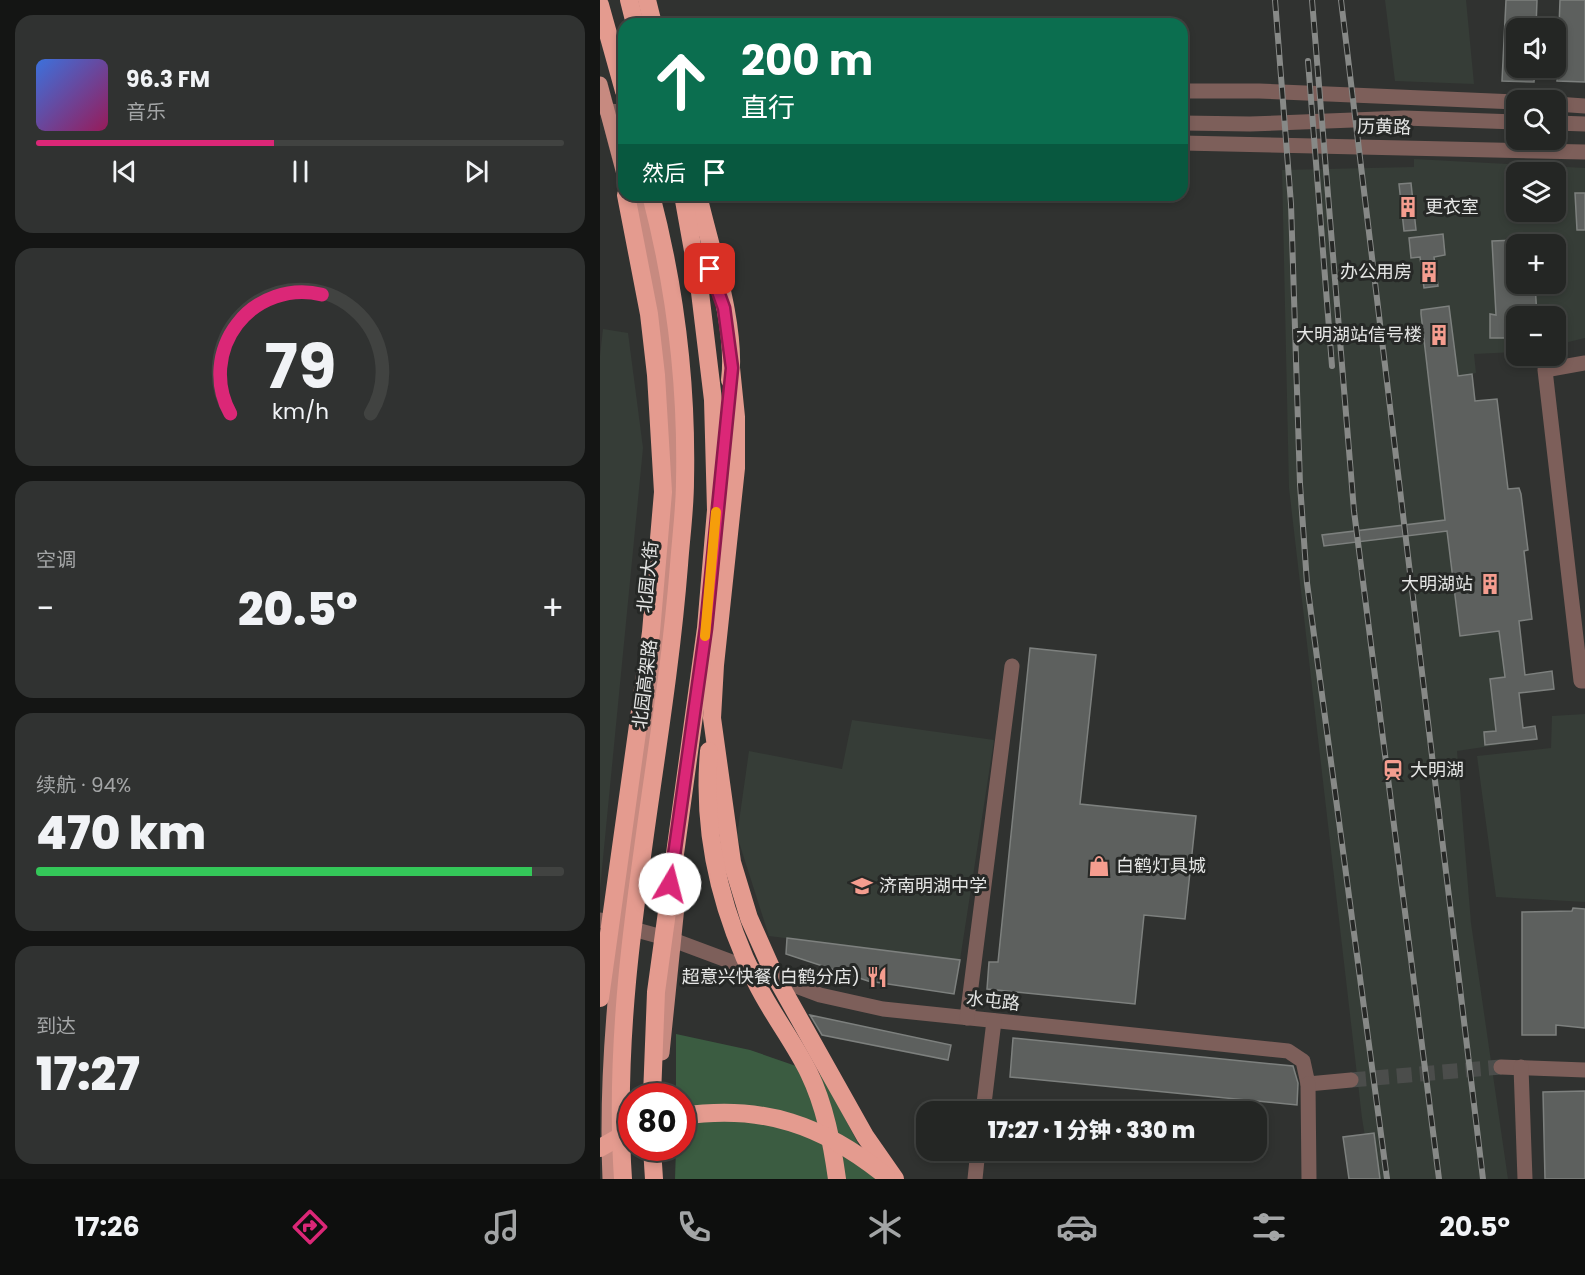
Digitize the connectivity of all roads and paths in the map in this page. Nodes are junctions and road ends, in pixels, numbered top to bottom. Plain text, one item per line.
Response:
1 (629, 0) edge
2 (638, 0) edge
3 (647, 0) edge
4 (600, 5) edge
5 (634, 18) edge
6 (642, 18) edge
7 (652, 18) edge
8 (618, 70) edge
9 (600, 84) edge
10 (1188, 91) edge
11 (1506, 102) edge
12 (1566, 104) edge
13 (1585, 105) edge
14 (602, 110) edge
15 (618, 111) edge
16 (1506, 122) edge
17 (1188, 123) edge
18 (1566, 123) edge
19 (1585, 124) edge
20 (1188, 142) edge
21 (1585, 152) edge
22 (618, 157) edge
23 (627, 201) edge
24 (636, 201) edge
25 (652, 201) edge
26 (686, 201) edge
27 (686, 201) edge
28 (686, 201) edge
29 (699, 201) edge
30 (724, 308) junction
31 (1585, 363) edge
32 (732, 368) junction
33 (716, 510) junction
34 (675, 616) junction
35 (1012, 666) dead end
36 (1585, 681) edge
37 (712, 718) junction
38 (635, 751) junction
39 (621, 854) junction
40 (600, 920) edge
41 (622, 925) junction
42 (674, 940) junction
43 (602, 973) edge
44 (628, 975) junction
45 (600, 998) edge
46 (967, 1018) junction
47 (994, 1021) junction
48 (1501, 1067) tunnel mouth
49 (1521, 1067) junction
50 (1585, 1070) edge
51 (1351, 1080) tunnel mouth
52 (652, 1083) edge
53 (660, 1083) edge
54 (1308, 1084) junction
55 (984, 1101) edge
56 (696, 1115) edge
57 (618, 1138) edge
58 (600, 1148) edge
59 (653, 1161) edge
60 (662, 1161) edge
61 (977, 1161) edge
62 (610, 1179) edge
63 (623, 1179) edge
64 (654, 1179) edge
65 (663, 1179) edge
66 (837, 1179) edge
67 (889, 1179) edge
68 (895, 1179) edge
69 (975, 1179) edge
70 (1309, 1179) edge
71 (1526, 1179) edge

1 - 5 highway
2 - 6 main road
3 - 7 highway
4 - 8 highway
9 - 14 main road
10 - 11 street, 历黄路
12 - 13 street
14 - 15 street
14 - 22 main road
16 - 17 street, 历黄路
18 - 19 street
20 - 21 street, 历黄路
23 - 38 highway
24 - 41 main road, 北园大街
25 - 34 highway, 北园高架路
26 - 30 highway
27 - 33 highway
28 - 42 main road
29 - 30 highway
30 - 32 highway
31 - 36 street
32 - 33 highway
32 - 37 highway
33 - 52 highway
34 - 38 highway
34 - 44 highway, 北园高架路
35 - 46 street
37 - 66 highway
37 - 68 highway
38 - 39 highway
39 - 43 highway
39 - 44 highway
40 - 41 street, 水屯路
41 - 42 street, 水屯路
41 - 62 main road, 北园大街
42 - 46 street, 水屯路
42 - 53 main road
43 - 45 highway
44 - 63 highway, 北园高架路
46 - 47 street, 水屯路
47 - 54 street, 水屯路
47 - 55 street
48 - 49 street
49 - 50 street
49 - 71 street
51 - 54 street
54 - 70 street
56 - 67 highway
57 - 58 highway
59 - 64 highway
60 - 65 main road
61 - 69 street

